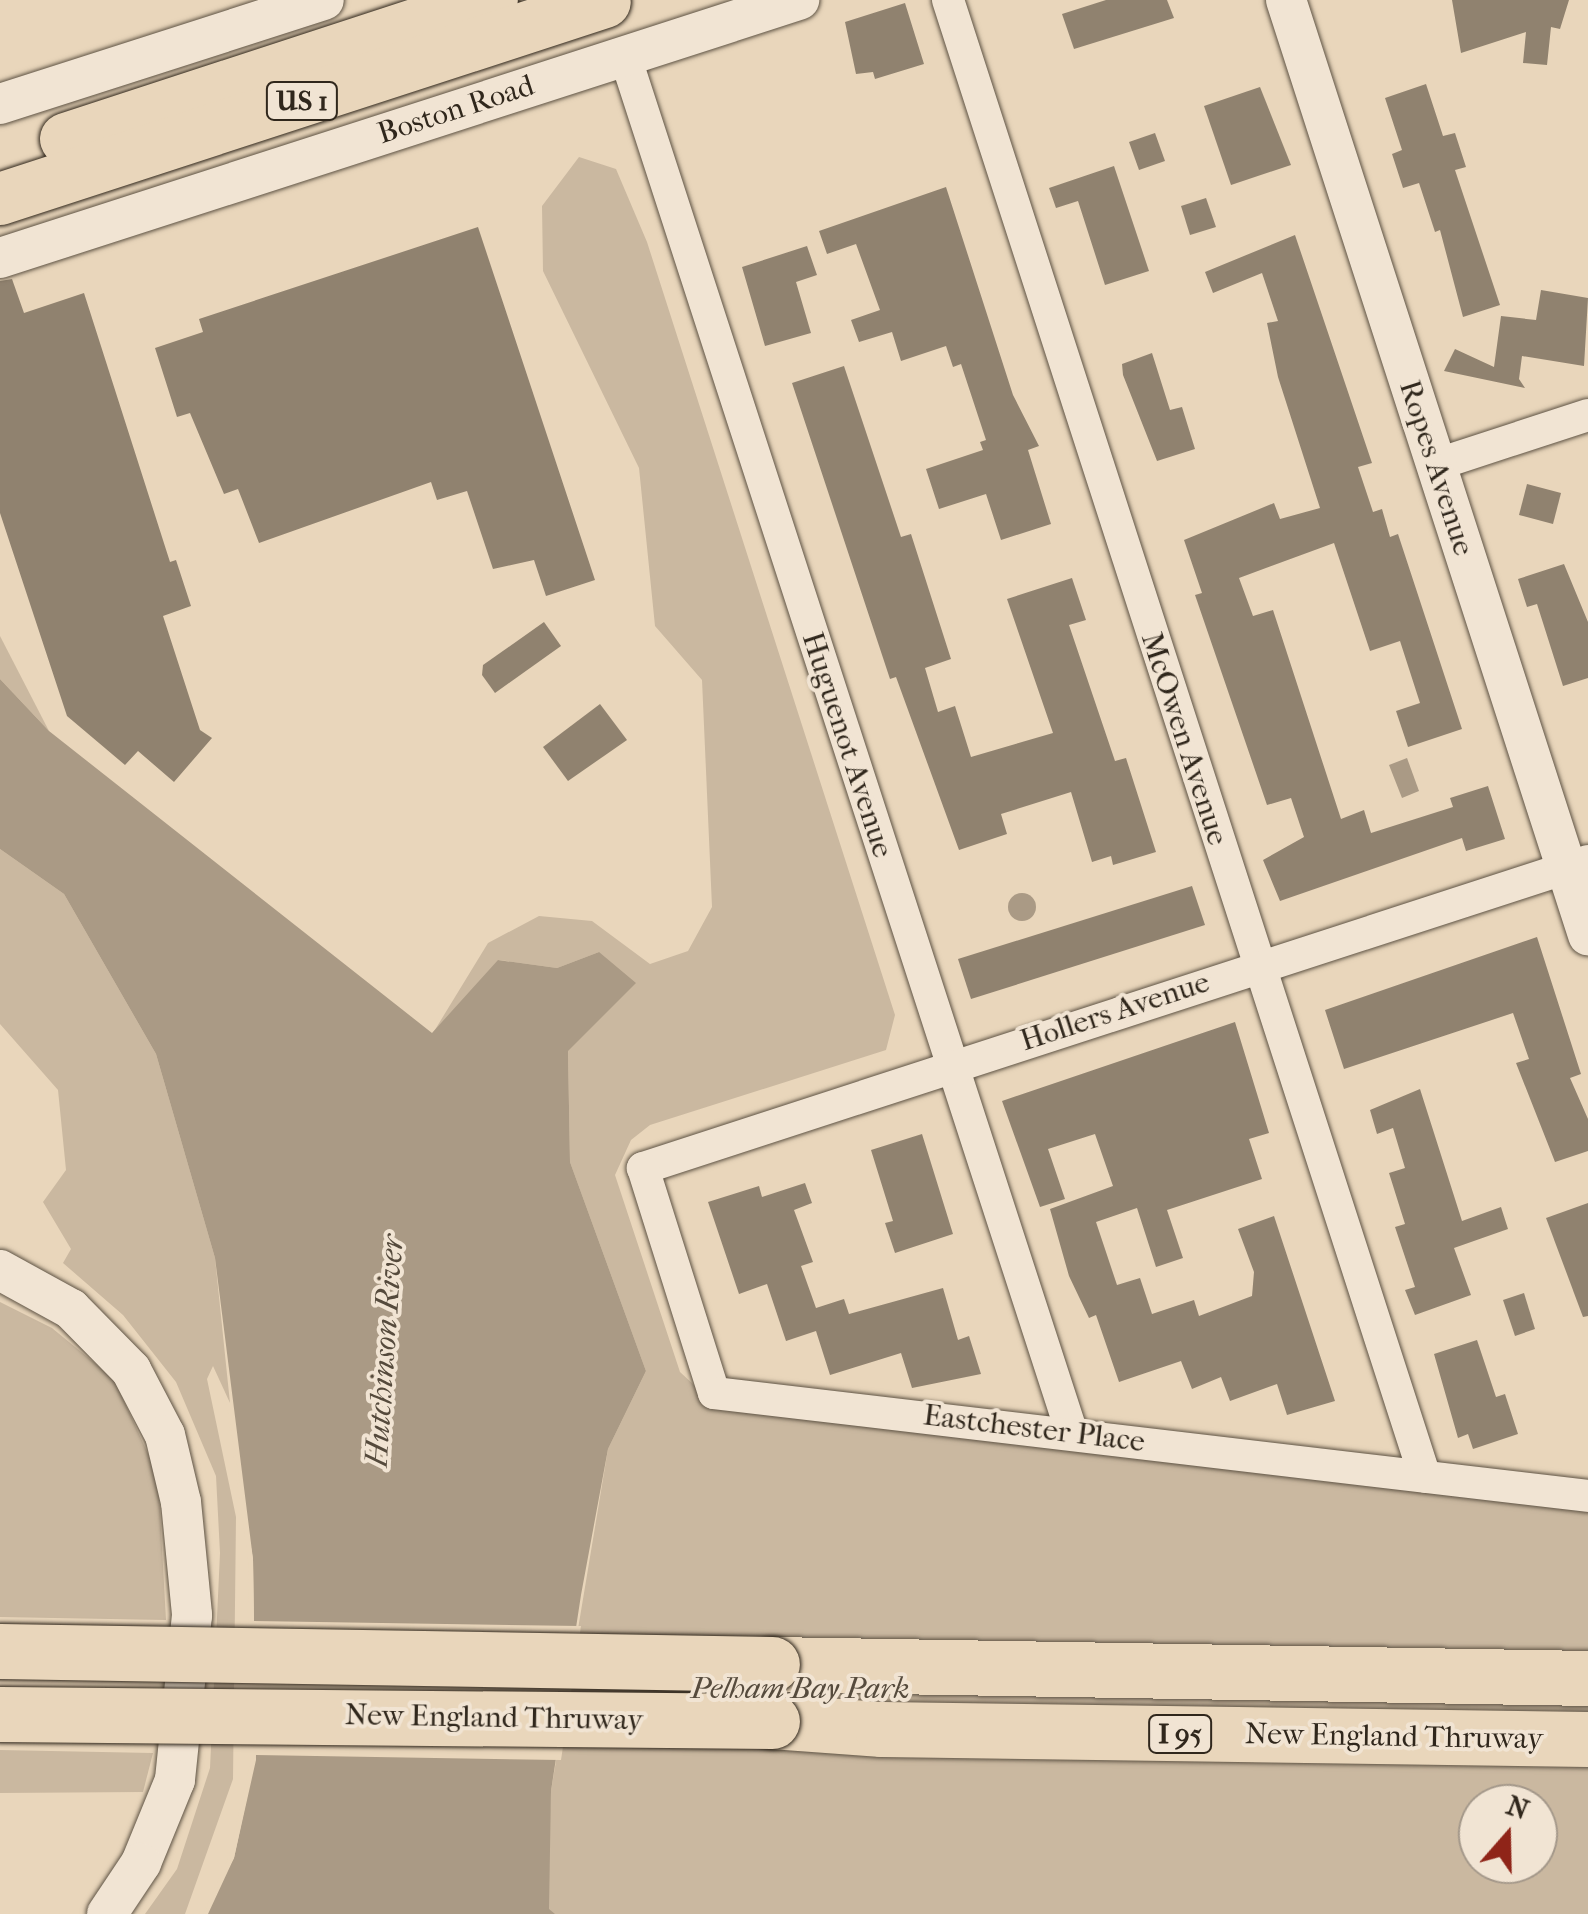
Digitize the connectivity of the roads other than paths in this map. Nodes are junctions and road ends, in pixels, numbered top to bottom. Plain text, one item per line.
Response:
1 (324, 0) edge
2 (385, 0) edge
3 (492, 0) edge
4 (799, 0) edge
5 (948, 0) edge
6 (1286, 0) edge
7 (605, 2) edge
8 (625, 56) junction
9 (53, 88) junction
10 (0, 104) edge
11 (428, 119) junction
12 (0, 161) edge
13 (0, 199) edge
14 (100, 224) junction
15 (0, 258) edge
16 (1588, 415) edge
17 (1435, 465) junction
18 (1576, 864) edge
19 (1588, 936) edge
20 (1258, 966) junction
21 (950, 1064) junction
22 (643, 1168) joint
23 (0, 1270) edge
24 (1072, 1433) junction
25 (1425, 1477) junction
26 (1588, 1496) edge
27 (0, 1650) edge
28 (1588, 1678) edge
29 (0, 1714) edge
30 (1588, 1740) edge
31 (106, 1914) edge

1 - 9 street
2 - 11 street
3 - 12 main road, US 1, bridge
4 - 8 street, Boston Road
5 - 20 street, McOwen Avenue
6 - 17 street, Ropes Avenue
7 - 13 main road, Boston Road / US 1, bridge
8 - 11 street, Boston Road
8 - 21 street, Huguenot Avenue
9 - 10 street
9 - 14 street
11 - 14 street, Boston Road
14 - 15 street, Boston Road
16 - 17 street
17 - 18 street, Ropes Avenue
18 - 19 street, Ropes Avenue
18 - 20 street, Hollers Avenue
20 - 21 street, Hollers Avenue
20 - 25 street, McOwen Avenue
21 - 22 street, Hollers Avenue
21 - 24 street, Huguenot Avenue
22 - 24 street, Eastchester Place
23 - 31 street
24 - 25 street, Eastchester Place
25 - 26 street, Eastchester Place
27 - 28 highway, New England Thruway / I 95, bridge
29 - 30 highway, New England Thruway / I 95, bridge

